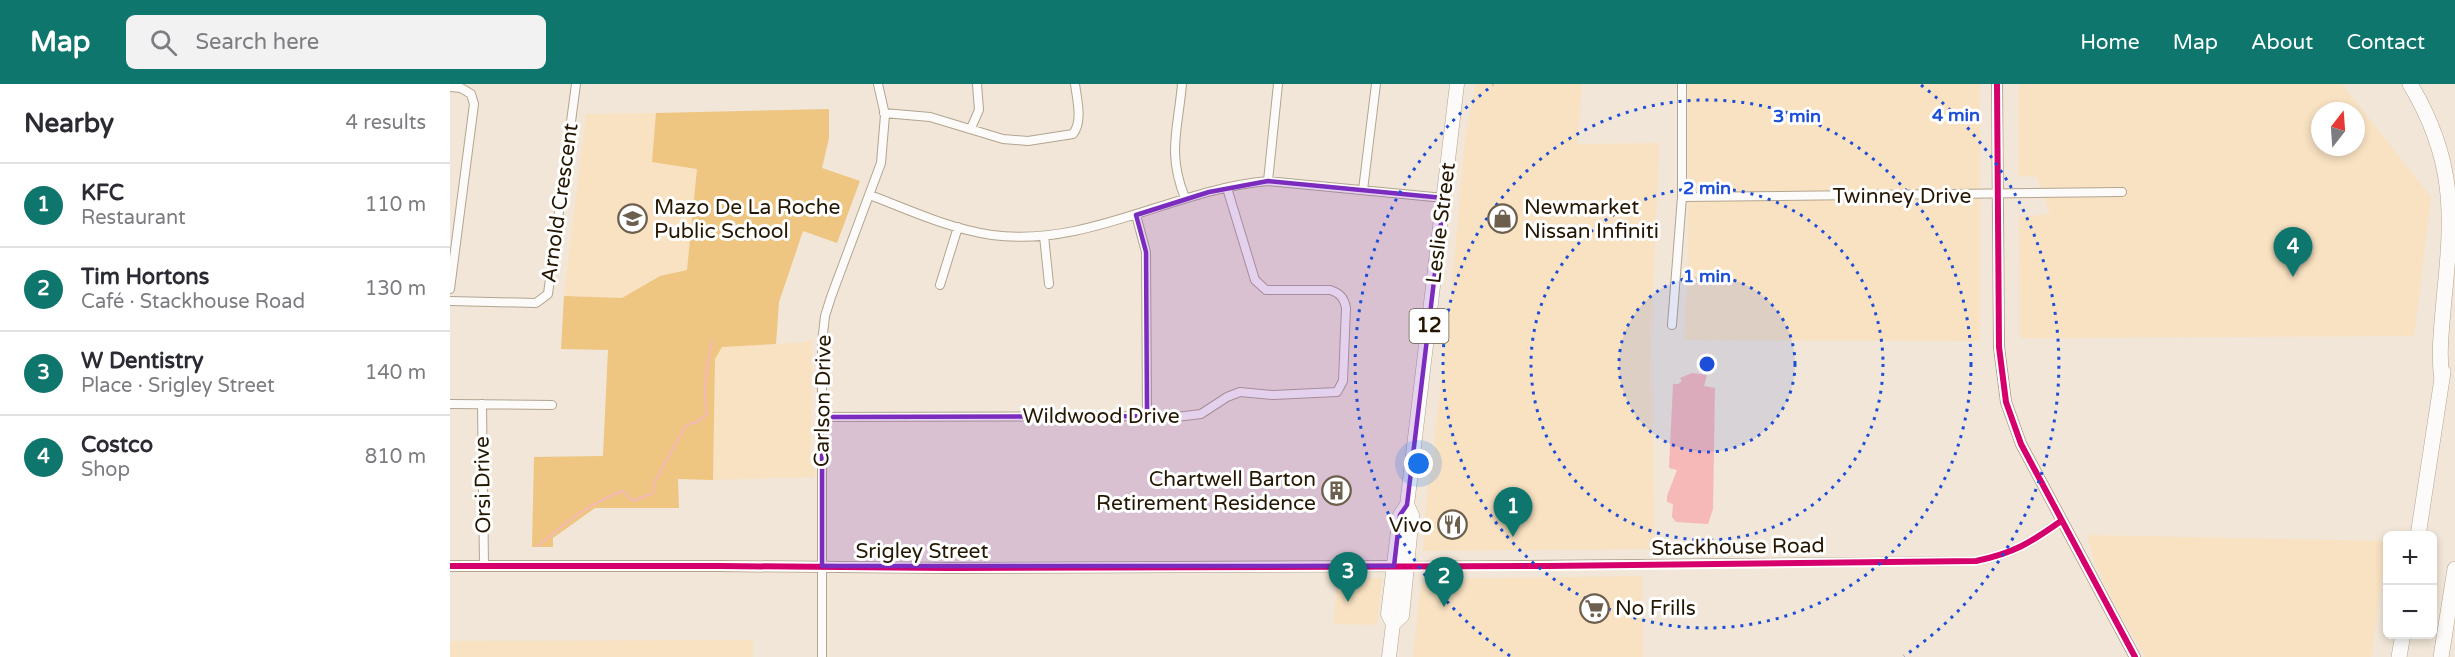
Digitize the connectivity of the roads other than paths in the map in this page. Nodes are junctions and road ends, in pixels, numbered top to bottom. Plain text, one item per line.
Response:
1 (576, 84) edge
2 (878, 84) edge
3 (977, 84) edge
4 (1075, 84) edge
5 (1182, 84) edge
6 (1278, 84) edge
7 (1376, 84) edge
8 (1457, 84) edge
9 (1682, 84) edge
10 (1997, 84) edge
11 (2410, 84) edge
12 (450, 87) edge
13 (884, 113) junction
14 (971, 128) junction
15 (1268, 182) junction
16 (1227, 188) junction
17 (1363, 190) junction
18 (2122, 192) dead end
19 (870, 195) junction
20 (1998, 195) junction
21 (1682, 197) junction
22 (1185, 198) junction
23 (1444, 198) junction
24 (1136, 215) junction
25 (958, 227) junction
26 (1044, 236) junction
27 (1048, 284) dead end
28 (940, 285) dead end
29 (2455, 287) edge
30 (450, 289) edge
31 (450, 301) edge
32 (1672, 325) dead end
33 (2442, 380) junction
34 (450, 404) edge
35 (482, 404) junction
36 (552, 405) dead end
37 (1147, 416) junction
38 (822, 417) junction
39 (2061, 521) junction
40 (2419, 531) edge
41 (450, 566) edge
42 (484, 566) junction
43 (822, 566) junction
44 (1400, 566) junction
45 (2455, 569) edge
46 (2402, 639) edge
47 (822, 657) edge
48 (1389, 657) edge
49 (2135, 657) edge
50 (2399, 657) edge
51 (2441, 657) edge

1 - 31 street, Arnold Crescent
2 - 13 street, Carlson Drive
3 - 14 street
4 - 14 street
5 - 22 street
6 - 15 street
7 - 17 street
8 - 23 main road, Leslie Street / 12
9 - 21 street
10 - 20 street
11 - 33 highway
12 - 30 street
13 - 14 street
13 - 19 street, Carlson Drive
15 - 16 street
15 - 17 street
16 - 22 street
16 - 37 street, Wildwood Drive
17 - 23 street
18 - 20 street, Twinney Drive
19 - 25 street
19 - 38 street, Carlson Drive
20 - 21 street, Twinney Drive
20 - 39 street
21 - 32 street
22 - 24 street
23 - 44 main road, Leslie Street / 12
24 - 26 street
24 - 37 street
25 - 26 street
25 - 28 street
26 - 27 street
29 - 33 highway
33 - 40 highway
34 - 35 street
35 - 36 street
35 - 42 street, Orsi Drive
37 - 38 street, Wildwood Drive
38 - 43 street, Carlson Drive
39 - 44 street, Stackhouse Road
39 - 49 street
41 - 42 street, Srigley Street
42 - 43 street, Srigley Street
43 - 44 street, Srigley Street
43 - 47 street, Carlson Drive
44 - 48 main road, Leslie Street / 12
45 - 51 highway
46 - 50 highway

